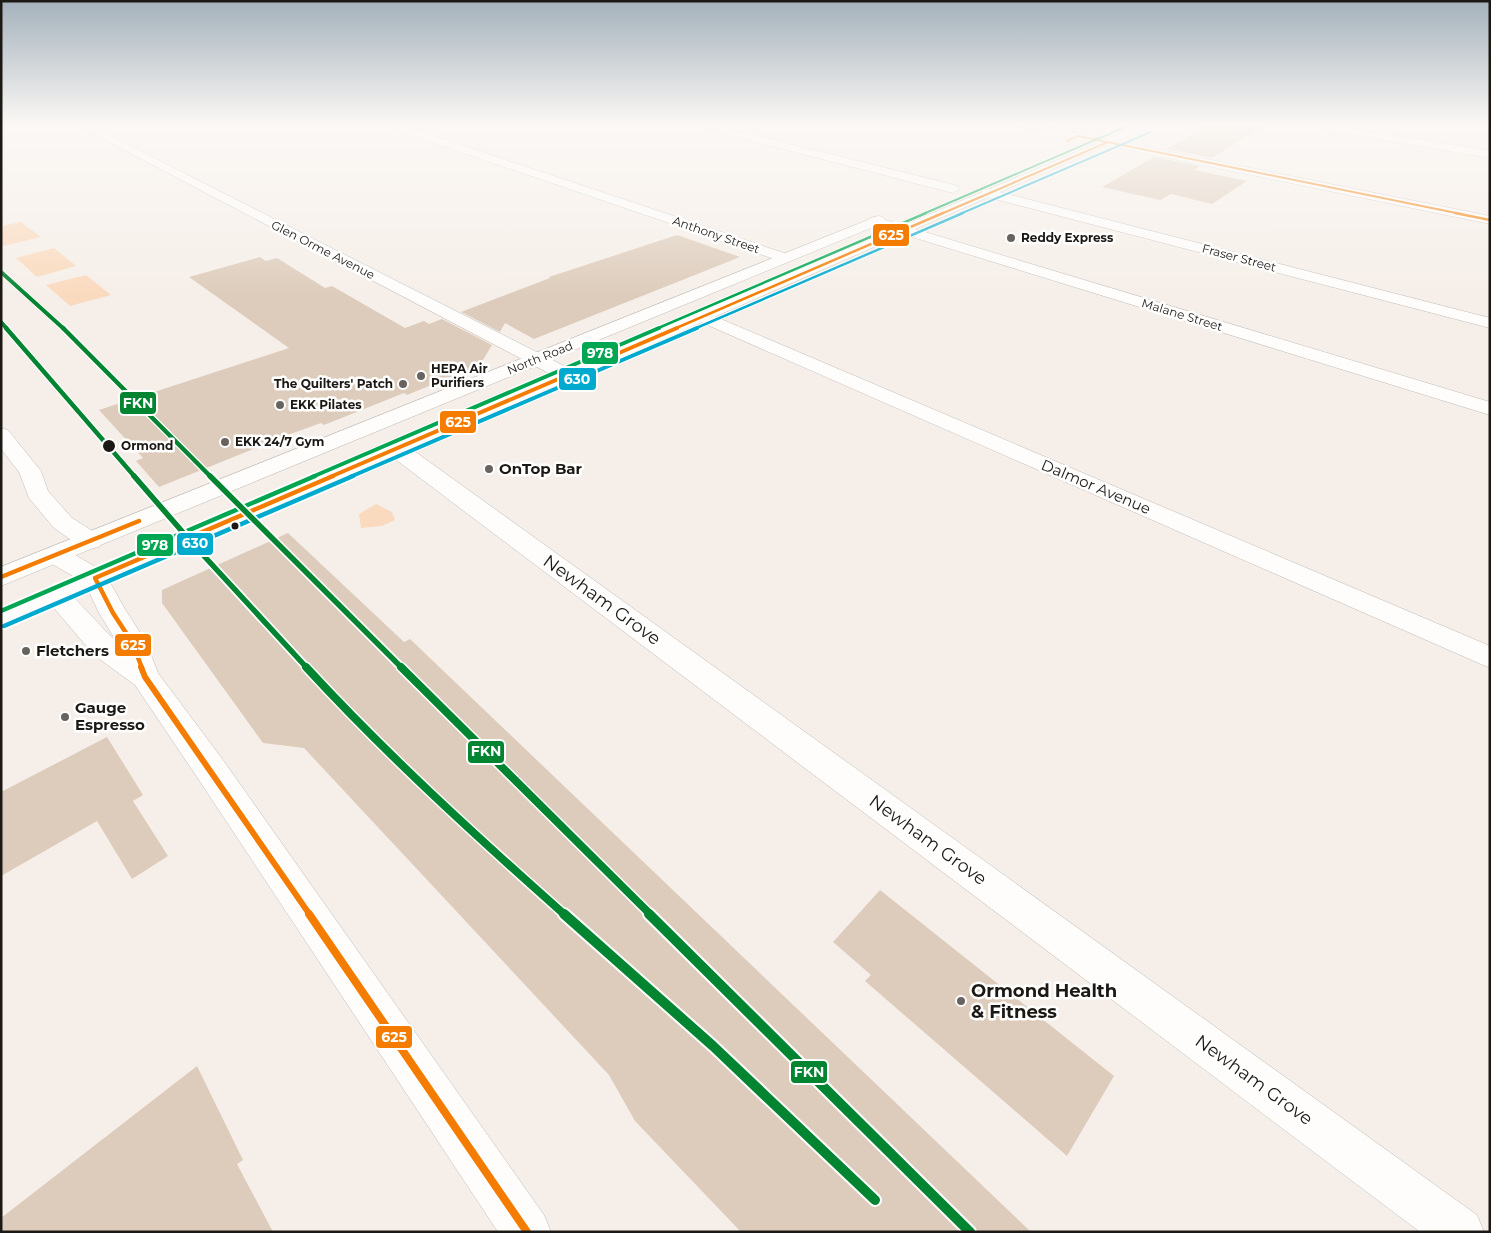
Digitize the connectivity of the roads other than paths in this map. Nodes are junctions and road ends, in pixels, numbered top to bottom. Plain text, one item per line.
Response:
1 (195, 183) edge
2 (564, 183) edge
3 (927, 183) edge
4 (967, 183) edge
5 (1013, 183) edge
6 (1307, 183) edge
7 (952, 189) junction
8 (988, 193) junction
9 (1490, 220) edge
10 (875, 221) junction
11 (903, 230) junction
12 (785, 258) junction
13 (702, 316) junction
14 (1490, 323) edge
15 (536, 359) junction
16 (565, 374) junction
17 (1490, 409) edge
18 (1, 434) edge
19 (395, 448) junction
20 (90, 541) junction
21 (56, 555) junction
22 (1, 577) edge
23 (96, 578) junction
24 (57, 594) junction
25 (1, 619) edge
26 (1490, 658) edge
27 (145, 677) junction
28 (527, 1232) edge
29 (1460, 1232) edge

1 - 15 main road, Glen Orme Avenue
2 - 12 main road, Anthony Street
3 - 7 main road
4 - 7 main road, North Road
5 - 8 main road, North Road
6 - 9 main road
7 - 10 main road, North Road
8 - 11 main road, North Road
8 - 14 main road, Fraser Street
10 - 11 main road, Malane Street
10 - 12 main road, North Road
11 - 13 main road, North Road
11 - 17 main road, Malane Street
12 - 15 main road, North Road
13 - 16 main road, North Road
13 - 26 main road, Dalmor Avenue
15 - 16 main road, Glen Orme Avenue
15 - 20 main road, North Road
16 - 19 main road, North Road
18 - 20 main road
19 - 23 main road, North Road
19 - 29 main road, Newham Grove
20 - 21 main road, North Road
21 - 22 main road, North Road
21 - 23 main road
23 - 24 main road, North Road
23 - 27 main road
24 - 25 main road, North Road
24 - 27 main road
27 - 28 main road

